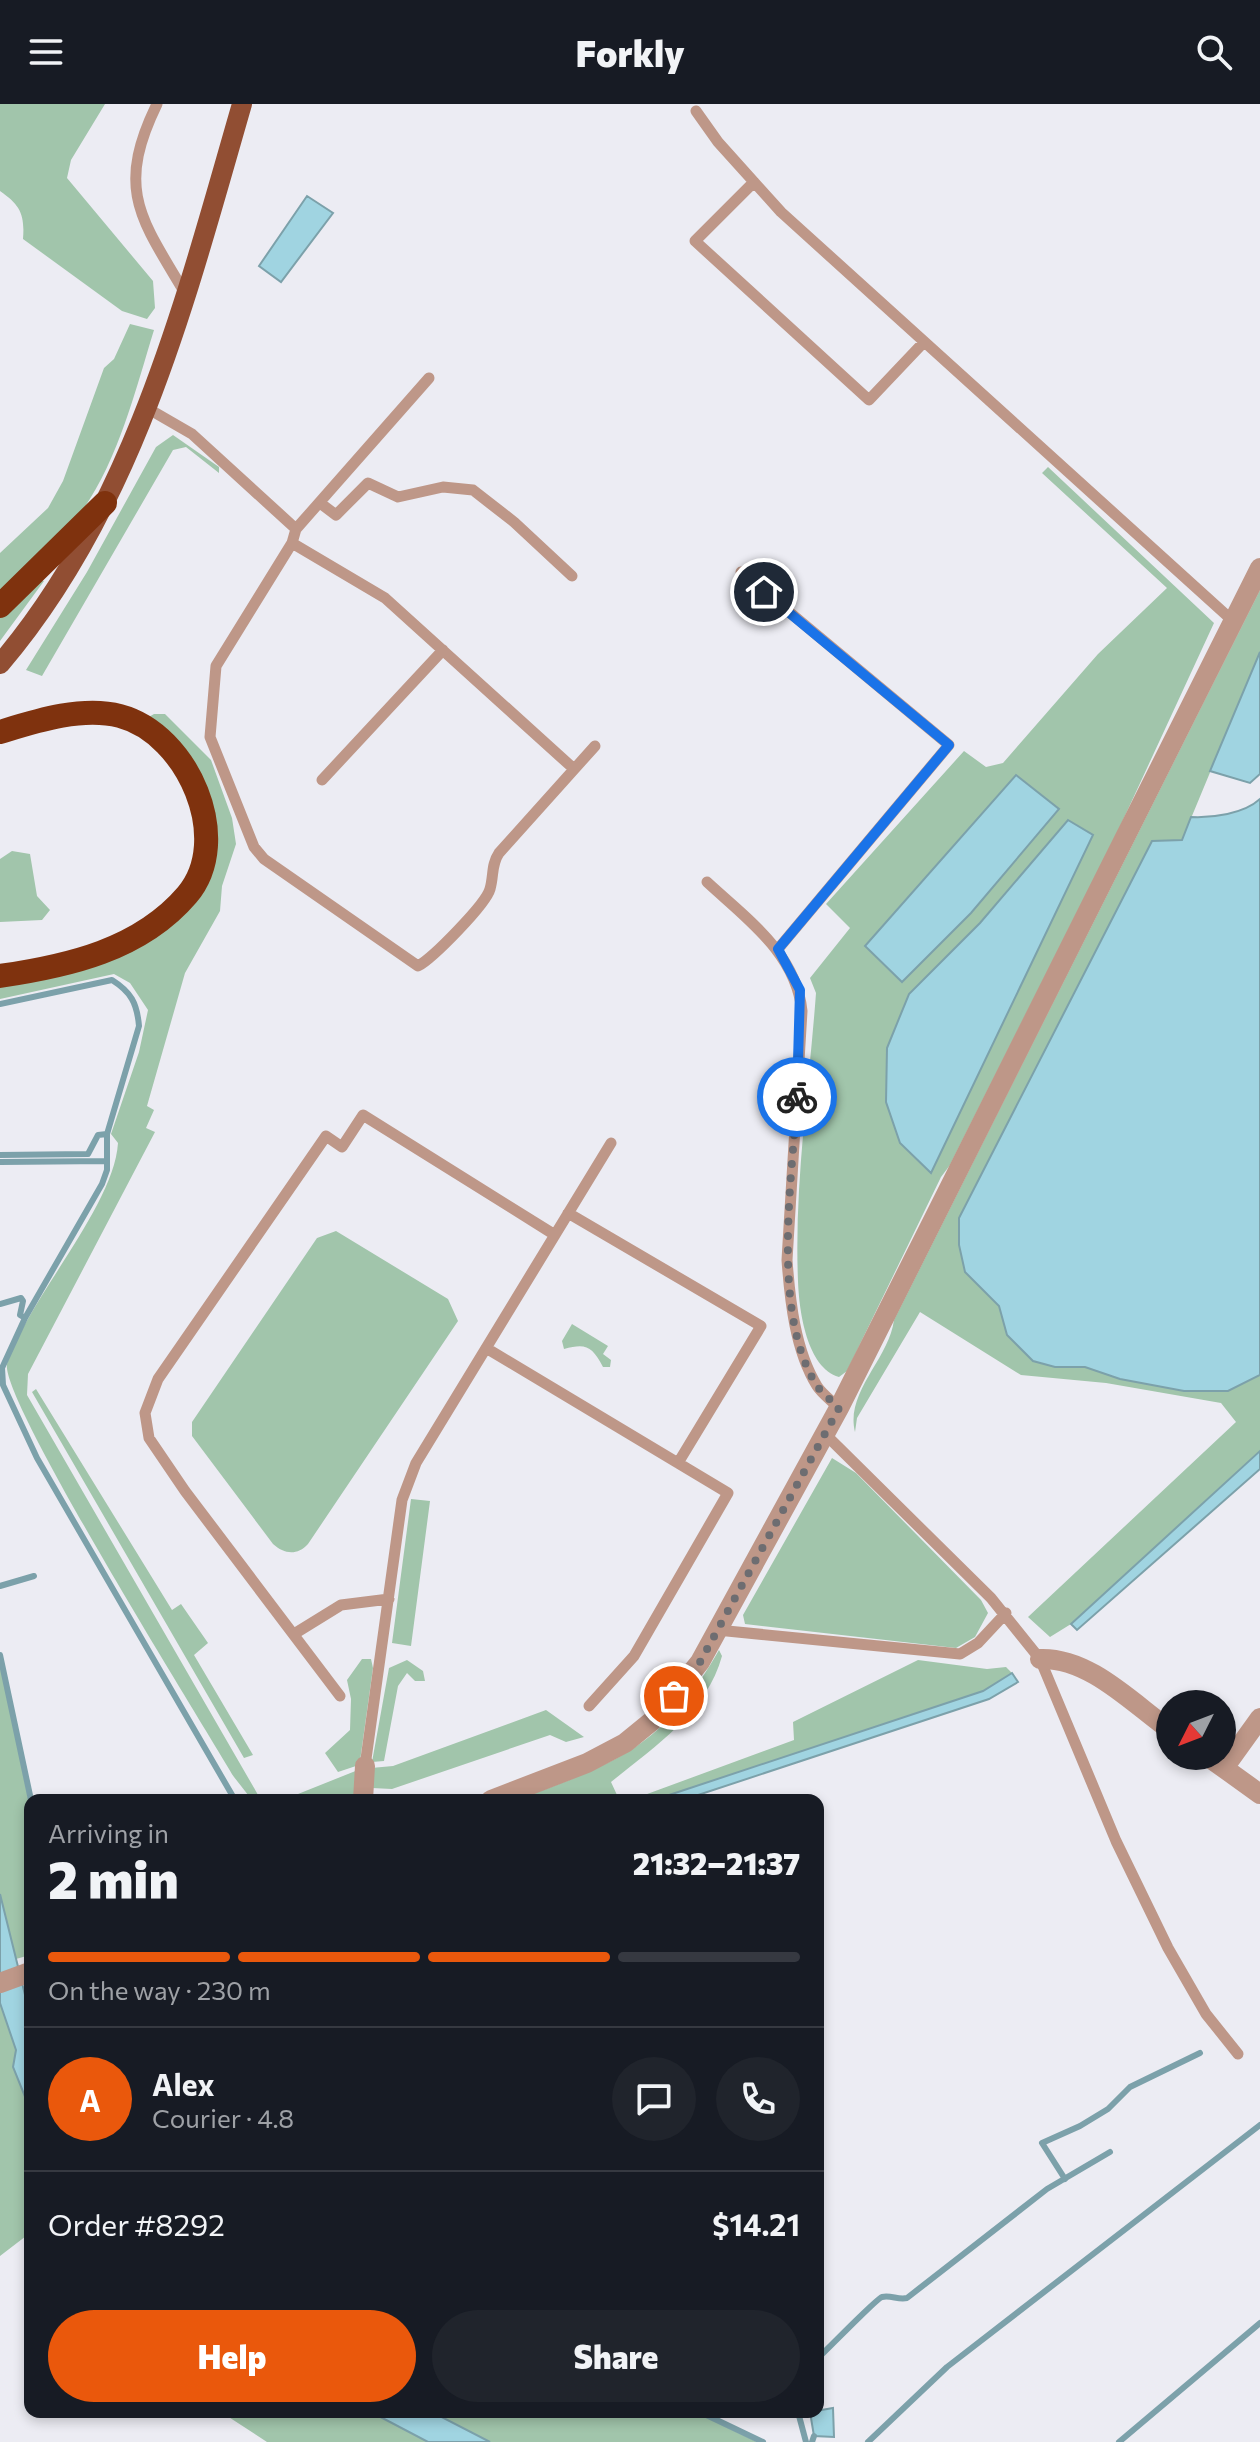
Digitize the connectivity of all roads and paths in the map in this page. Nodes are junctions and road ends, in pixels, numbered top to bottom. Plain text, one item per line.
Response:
1 (157, 104) edge
2 (242, 104) edge
3 (696, 111) dead end
4 (754, 182) junction
5 (185, 294) junction
6 (924, 342) junction
7 (429, 378) dead end
8 (147, 408) junction
9 (105, 503) junction
10 (320, 503) junction
11 (296, 529) junction
12 (292, 543) junction
13 (1260, 568) edge
14 (741, 572) dead end
15 (572, 576) dead end
16 (0, 606) edge
17 (1234, 622) junction
18 (443, 650) junction
19 (0, 664) edge
20 (0, 732) edge
21 (595, 746) dead end
22 (574, 769) junction
23 (322, 780) dead end
24 (707, 882) dead end
25 (778, 949) junction
26 (0, 976) edge
27 (611, 1143) dead end
28 (568, 1213) junction
29 (555, 1235) junction
30 (486, 1348) junction
31 (839, 1408) junction
32 (825, 1434) junction
33 (678, 1463) junction
34 (389, 1599) junction
35 (1006, 1613) junction
36 (717, 1630) junction
37 (294, 1634) junction
38 (1040, 1659) junction
39 (340, 1696) dead end
40 (589, 1706) dead end
41 (1260, 1718) edge
42 (1156, 1720) edge
43 (1236, 1742) edge
44 (365, 1766) joint
45 (1227, 1770) edge
46 (363, 1794) edge
47 (507, 1794) edge
48 (1260, 1794) edge
49 (24, 1974) edge
50 (0, 1983) edge
51 (1238, 2054) dead end

1 - 5 lane
2 - 5 main road
3 - 4 lane
4 - 6 lane
4 - 6 lane
5 - 8 main road
6 - 17 lane
7 - 10 lane
8 - 9 main road
8 - 11 lane
9 - 16 highway
9 - 19 main road
10 - 11 lane
10 - 15 lane
11 - 12 lane
12 - 18 lane
12 - 22 lane
13 - 17 street
14 - 25 lane
17 - 31 street
18 - 22 lane
18 - 23 lane
20 - 26 highway
21 - 22 lane
24 - 25 lane
25 - 31 lane
27 - 28 lane
28 - 29 lane
28 - 33 lane
29 - 30 lane
29 - 37 lane
30 - 33 lane
30 - 34 lane
31 - 32 street
32 - 35 lane
32 - 36 street
33 - 40 lane
34 - 37 lane
34 - 44 lane
35 - 36 lane
35 - 38 lane
36 - 47 street
37 - 39 lane
38 - 42 street
38 - 51 lane
41 - 43 street
44 - 46 street
45 - 48 street
49 - 50 street

